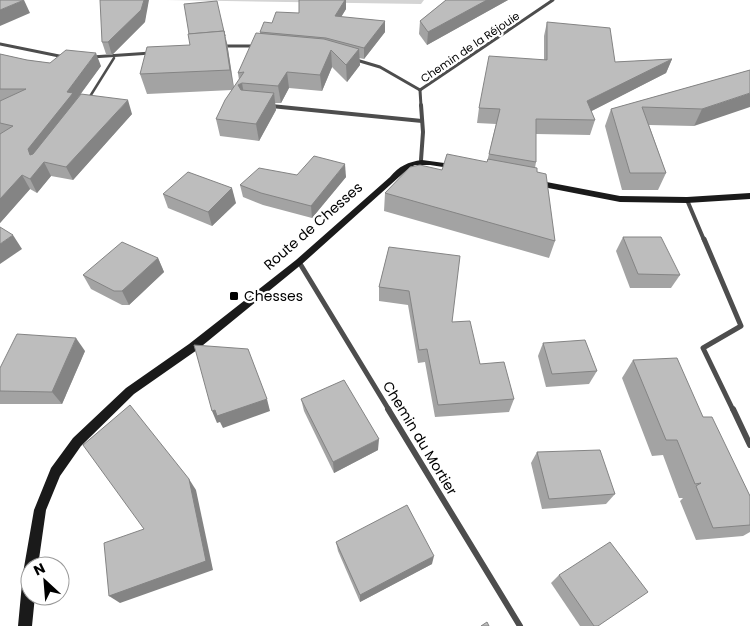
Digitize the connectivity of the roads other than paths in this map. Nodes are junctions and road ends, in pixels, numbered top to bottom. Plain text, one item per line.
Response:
1 (553, 0) edge
2 (0, 44) edge
3 (259, 46) edge
4 (213, 47) edge
5 (159, 52) edge
6 (65, 57) edge
7 (84, 57) edge
8 (344, 57) edge
9 (114, 58) junction
10 (420, 90) junction
11 (264, 105) edge
12 (84, 106) edge
13 (422, 121) junction
14 (421, 160) junction
15 (466, 168) edge
16 (527, 181) edge
17 (750, 196) edge
18 (687, 200) junction
19 (299, 262) junction
20 (750, 445) edge
21 (33, 556) edge
22 (27, 606) edge
23 (25, 626) edge
24 (520, 626) edge

1 - 10 street, Chemin de la Réjouie
2 - 6 street
3 - 4 street
5 - 9 street
7 - 9 street
8 - 10 street
9 - 12 lane
10 - 13 street
11 - 13 street
13 - 14 street
14 - 15 main road
14 - 19 main road, Route de Chesses
16 - 18 main road
17 - 18 main road
18 - 20 street
19 - 21 main road, Route de Chesses
19 - 24 street, Chemin du Mortier
22 - 23 main road

